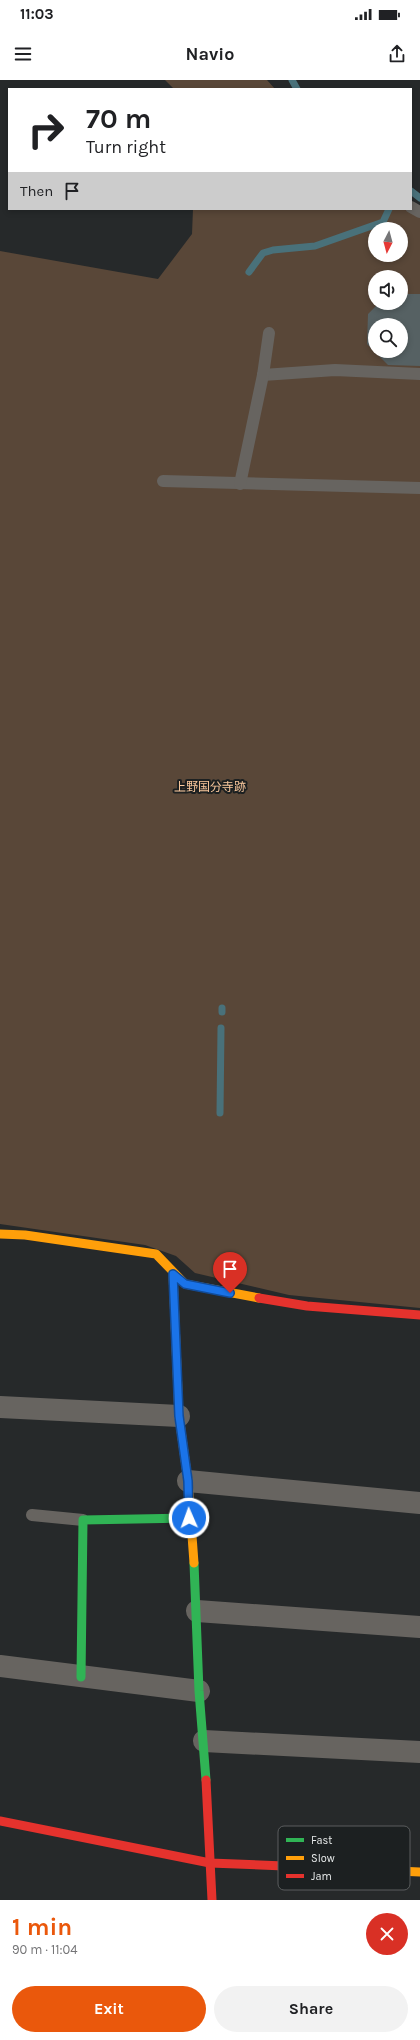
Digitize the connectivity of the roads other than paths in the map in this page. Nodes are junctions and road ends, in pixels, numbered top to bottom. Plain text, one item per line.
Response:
1 (269, 333) dead end
2 (420, 374) edge
3 (263, 375) junction
4 (163, 481) dead end
5 (240, 484) junction
6 (420, 488) edge
7 (0, 1234) edge
8 (173, 1274) junction
9 (420, 1315) edge
10 (0, 1407) edge
11 (179, 1416) junction
12 (188, 1481) junction
13 (420, 1503) edge
14 (32, 1514) dead end
15 (189, 1518) junction
16 (83, 1520) junction
17 (197, 1611) junction
18 (420, 1627) edge
19 (0, 1666) edge
20 (82, 1677) junction
21 (199, 1691) junction
22 (204, 1741) junction
23 (420, 1752) edge
24 (0, 1821) edge
25 (210, 1863) junction
26 (278, 1866) edge
27 (410, 1872) edge
28 (420, 1872) edge
29 (212, 1900) edge

1 - 3 lane
2 - 3 lane
3 - 5 lane
4 - 5 lane
5 - 6 lane
7 - 8 street
8 - 9 street
8 - 11 street
10 - 11 street
11 - 12 street
12 - 13 street
12 - 15 street
14 - 16 lane
15 - 16 street
15 - 17 street
16 - 20 street
17 - 18 street
17 - 21 street
19 - 20 street
20 - 21 street
21 - 22 street
22 - 23 street
22 - 25 street
24 - 25 street
25 - 26 street
25 - 29 street
27 - 28 street

